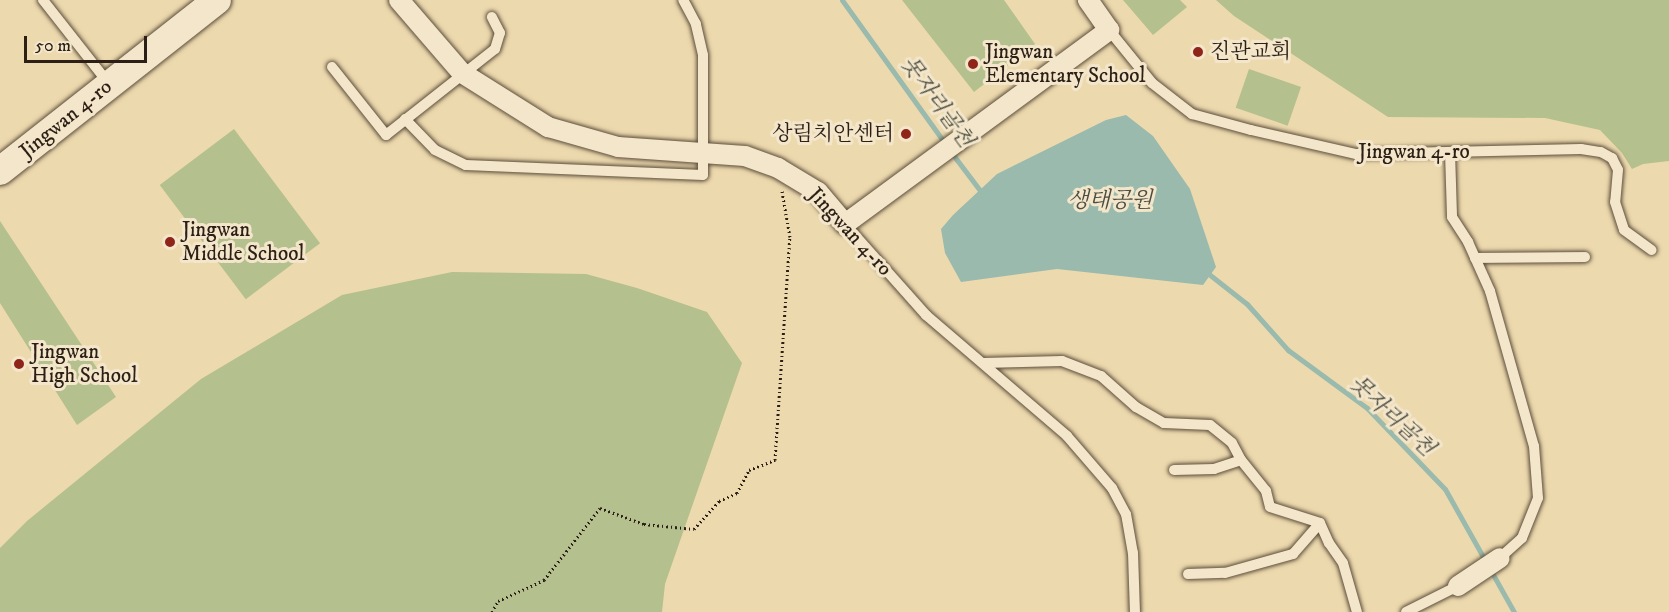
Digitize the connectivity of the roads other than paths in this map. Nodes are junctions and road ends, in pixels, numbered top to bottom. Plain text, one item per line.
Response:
1 (43, 0) edge
2 (217, 0) edge
3 (399, 0) edge
4 (683, 0) edge
5 (1088, 0) edge
6 (492, 17) dead end
7 (1109, 30) junction
8 (332, 67) dead end
9 (462, 74) junction
10 (110, 84) junction
11 (405, 119) junction
12 (704, 151) junction
13 (1450, 152) junction
14 (0, 171) edge
15 (845, 224) junction
16 (1652, 250) dead end
17 (1585, 257) dead end
18 (1475, 258) junction
19 (983, 363) junction
20 (1241, 460) junction
21 (1174, 470) dead end
22 (1320, 523) junction
23 (1500, 558) joint
24 (1188, 574) dead end
25 (1458, 586) joint
26 (1135, 612) edge
27 (1357, 612) edge
28 (1406, 612) edge

1 - 10 lane
2 - 10 street, Jingwan 4-ro
3 - 9 street, Jingwan 4-ro
4 - 12 lane
5 - 7 street, Jingwan 4-ro
6 - 9 lane
7 - 13 lane, Jingwan 4-ro
7 - 15 street
8 - 11 lane
9 - 11 lane
9 - 12 street, Jingwan 4-ro
10 - 14 street, Jingwan 4-ro
11 - 12 lane
12 - 15 street, Jingwan 4-ro
13 - 16 lane, Jingwan 4-ro
13 - 18 lane
15 - 19 lane, Jingwan 4-ro
17 - 18 lane
18 - 23 lane
19 - 20 lane
19 - 26 lane, Jingwan 4-ro
20 - 21 lane
20 - 22 lane
22 - 24 lane
22 - 27 lane
23 - 25 street
25 - 28 lane

